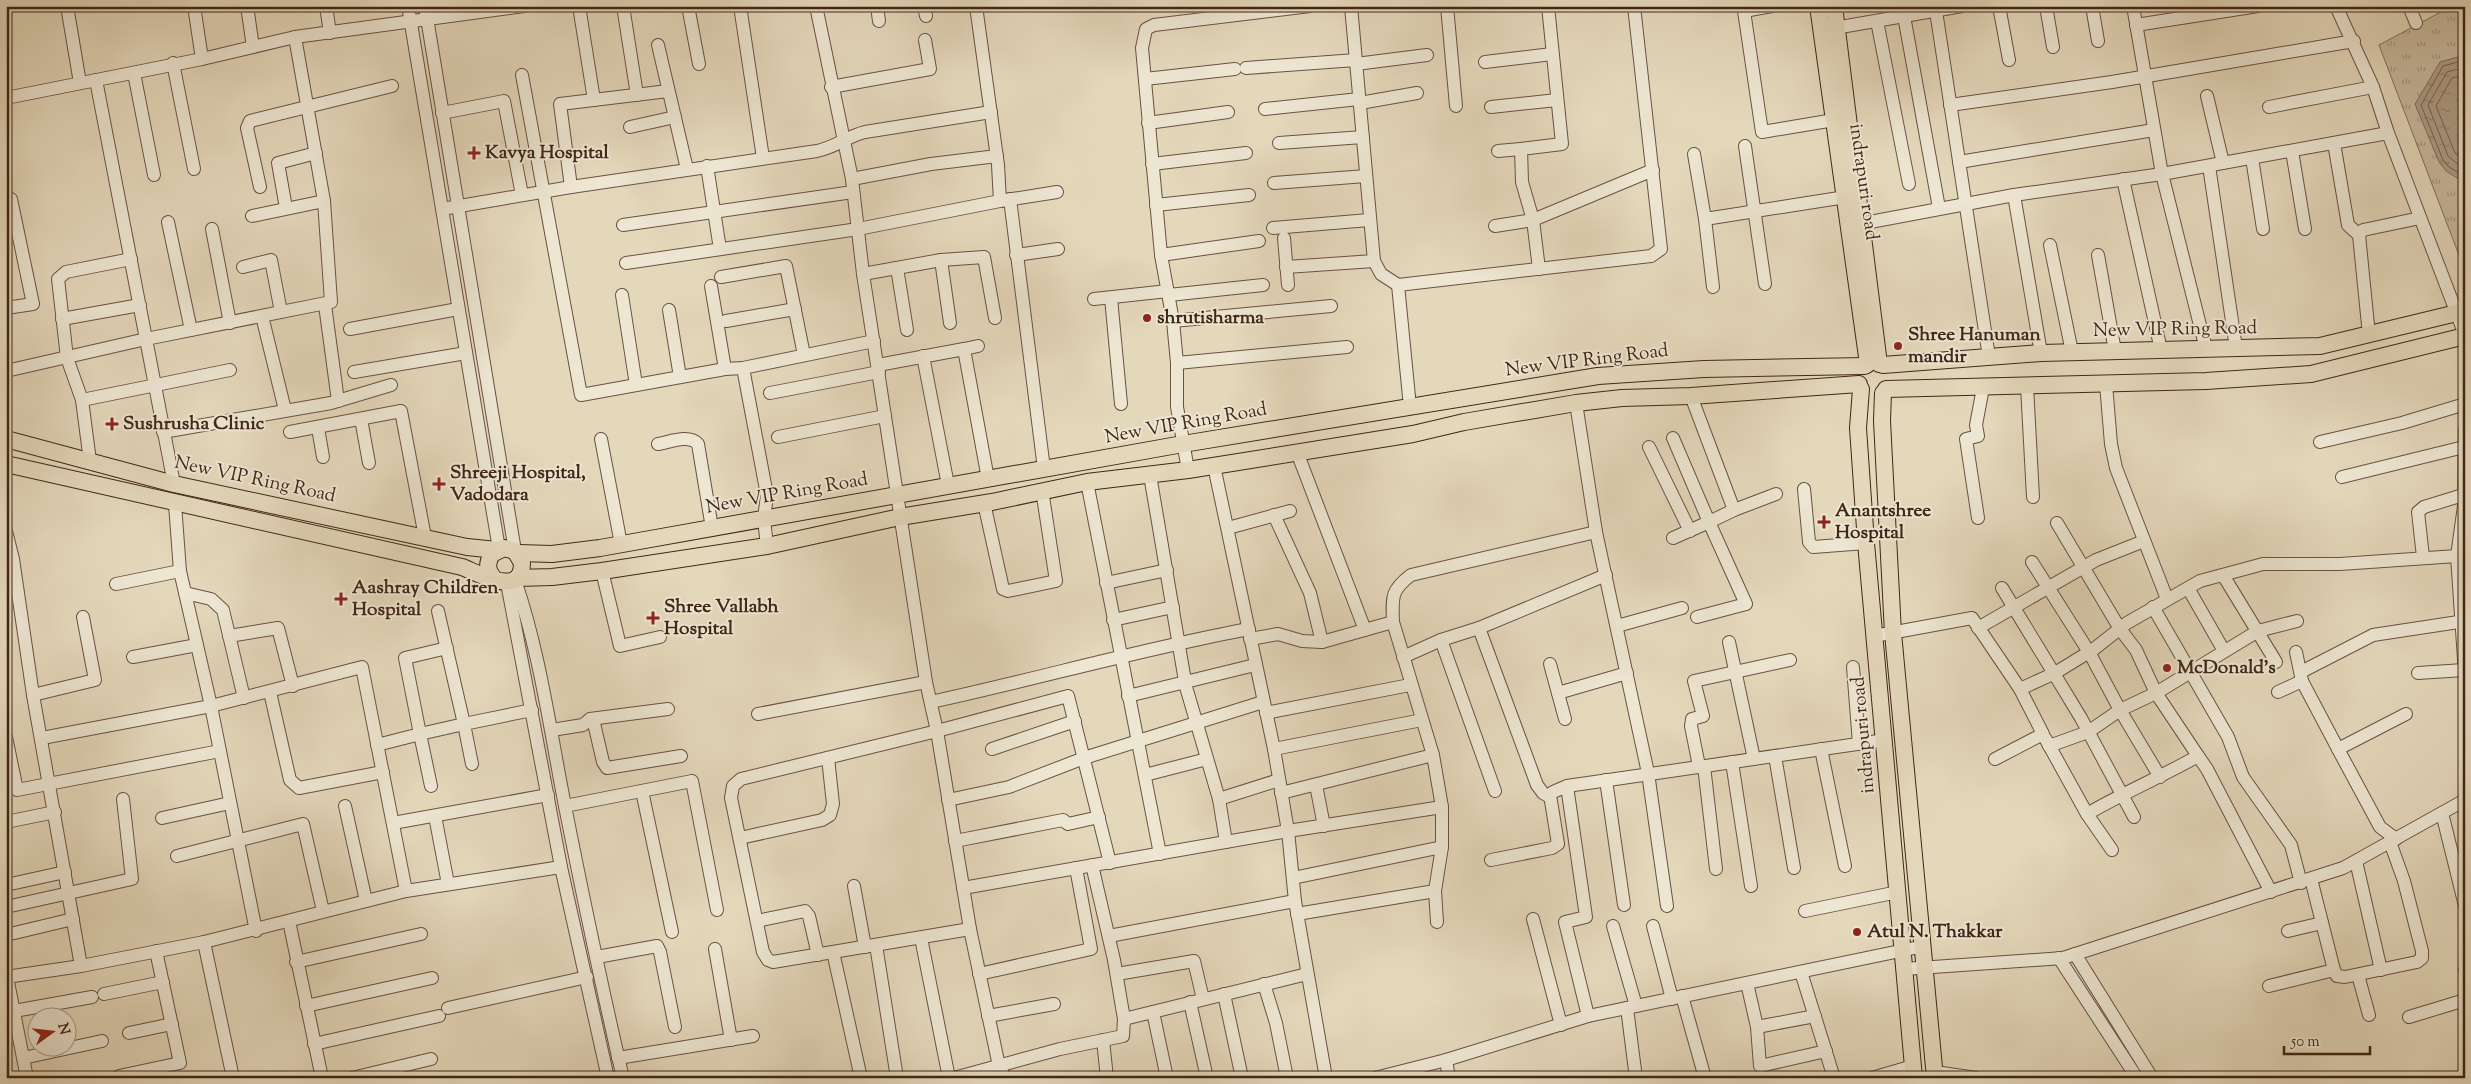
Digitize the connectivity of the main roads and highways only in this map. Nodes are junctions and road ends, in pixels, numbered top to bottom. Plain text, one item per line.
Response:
1 (1818, 6) edge
2 (1834, 6) edge
3 (1852, 196) junction
4 (2461, 313) edge
5 (2465, 336) edge
6 (1874, 365) junction
7 (1860, 386) junction
8 (1884, 391) junction
9 (6, 439) edge
10 (6, 464) edge
11 (507, 551) junction
12 (509, 580) junction
13 (1914, 1072) edge
14 (1935, 1075) edge

1 - 3 main road, indrapuri road
2 - 3 main road, indrapuri road
3 - 6 main road, indrapuri road
4 - 6 main road, New VIP Ring Road
5 - 8 main road
6 - 7 main road
6 - 8 main road
6 - 11 main road, New VIP Ring Road
7 - 8 main road
7 - 12 main road
7 - 13 main road, indrapuri road
8 - 14 main road, indrapuri road
9 - 11 main road, New VIP Ring Road
10 - 12 main road
11 - 12 main road
11 - 12 main road

